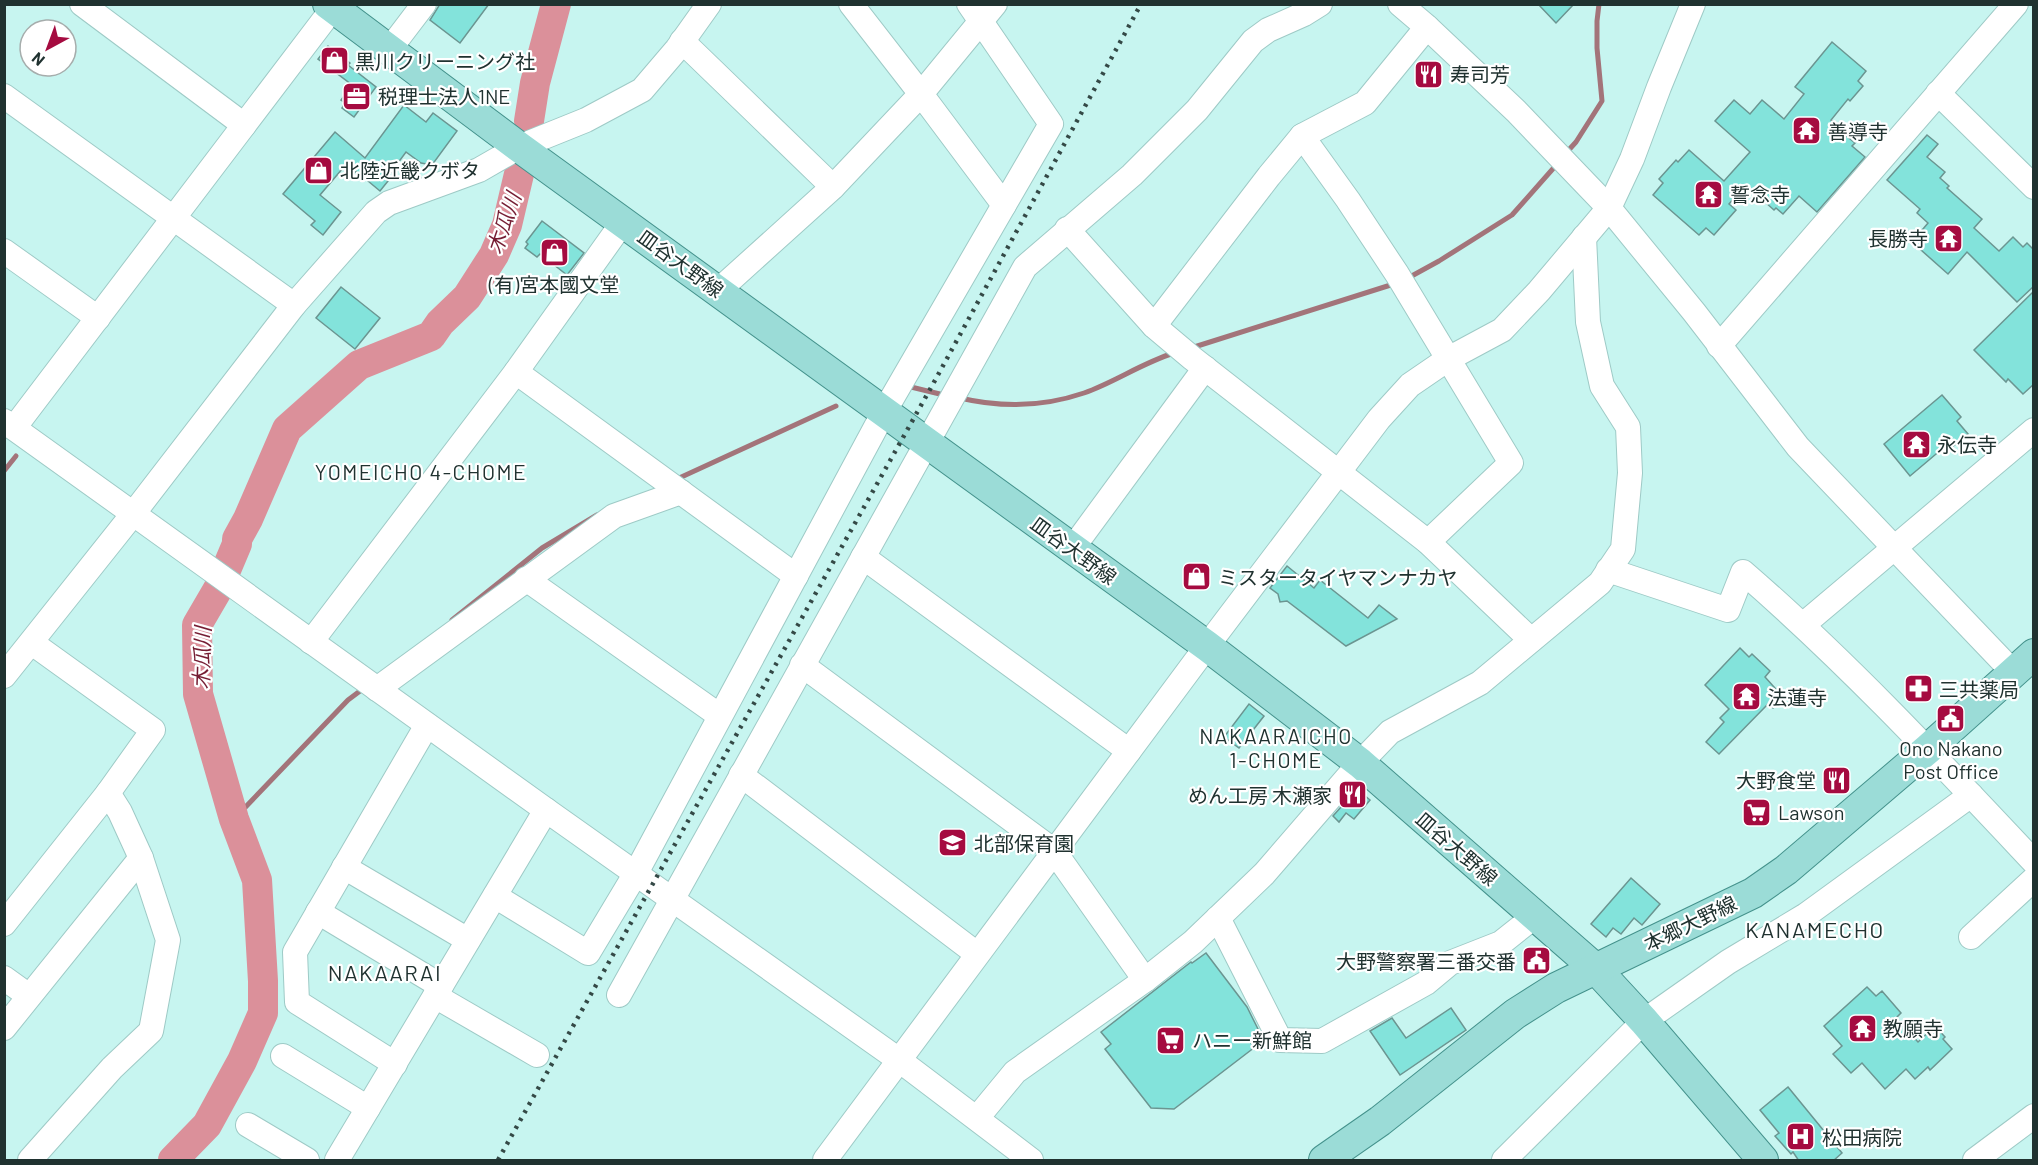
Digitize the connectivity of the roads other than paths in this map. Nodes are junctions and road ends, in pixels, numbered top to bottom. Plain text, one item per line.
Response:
1 (82, 4) edge
2 (424, 4) edge
3 (851, 4) edge
4 (1320, 4) edge
5 (1400, 4) edge
6 (1693, 4) edge
7 (2016, 4) edge
8 (330, 6) edge
9 (706, 6) edge
10 (981, 10) edge
11 (1426, 27) junction
12 (682, 41) junction
13 (389, 50) junction
14 (1938, 93) junction
15 (921, 94) junction
16 (4, 96) edge
17 (244, 125) junction
18 (1302, 136) junction
19 (519, 147) junction
20 (833, 187) junction
21 (2034, 187) edge
22 (1004, 205) junction
23 (1609, 208) junction
24 (173, 218) junction
25 (623, 222) junction
26 (1067, 229) junction
27 (1584, 237) junction
28 (4, 251) edge
29 (719, 290) junction
30 (294, 305) junction
31 (98, 318) junction
32 (1154, 326) junction
33 (1719, 346) junction
34 (1190, 356) junction
35 (1449, 359) junction
36 (516, 372) junction
37 (884, 412) junction
38 (9, 425) edge
39 (2034, 430) edge
40 (927, 443) junction
41 (1338, 472) junction
42 (681, 492) junction
43 (133, 514) junction
44 (1428, 542) junction
45 (1894, 548) junction
46 (1072, 549) junction
47 (863, 557) junction
48 (1608, 570) junction
49 (796, 576) junction
50 (526, 579) junction
51 (1804, 624) junction
52 (1531, 640) junction
53 (311, 642) junction
54 (32, 643) junction
55 (1207, 646) junction
56 (2023, 663) edge
57 (802, 665) junction
58 (4, 676) edge
59 (378, 690) junction
60 (720, 716) junction
61 (427, 725) junction
62 (1928, 749) junction
63 (1129, 752) junction
64 (1360, 764) junction
65 (741, 775) junction
66 (108, 793) junction
67 (1971, 795) junction
68 (546, 810) junction
69 (1054, 851) junction
70 (141, 858) junction
71 (2034, 862) edge
72 (344, 867) junction
73 (636, 873) junction
74 (2034, 879) edge
75 (495, 896) junction
76 (671, 898) junction
77 (318, 912) junction
78 (1535, 916) junction
79 (1218, 918) junction
80 (4, 924) edge
81 (1971, 937) dead end
82 (468, 940) junction
83 (977, 954) junction
84 (1596, 969) junction
85 (4, 978) edge
86 (1145, 980) junction
87 (438, 991) junction
88 (619, 995) dead end
89 (29, 996) junction
90 (1644, 1021) junction
91 (4, 1028) edge
92 (537, 1055) dead end
93 (282, 1056) dead end
94 (898, 1060) junction
95 (395, 1064) junction
96 (368, 1108) junction
97 (2034, 1116) edge
98 (977, 1118) junction
99 (248, 1125) dead end
100 (30, 1161) edge
101 (307, 1161) edge
102 (337, 1161) edge
103 (825, 1161) edge
104 (1031, 1161) edge
105 (1324, 1161) edge
106 (1504, 1161) edge
107 (1762, 1161) edge
108 (1975, 1161) edge

1 - 17 street
2 - 13 street
3 - 15 street
4 - 26 street
5 - 11 street
6 - 23 street
7 - 14 street
8 - 13 main road, 皿谷大野線
8 - 17 street
9 - 12 street
10 - 15 street
10 - 22 street
11 - 18 street
11 - 23 street
12 - 19 street
12 - 20 street
13 - 19 main road, 皿谷大野線
14 - 21 street
14 - 33 street
15 - 20 street
15 - 22 street
16 - 24 street
17 - 24 street
18 - 32 street
18 - 35 street
19 - 25 main road, 皿谷大野線
19 - 30 street
20 - 29 street
22 - 37 street
23 - 27 street
23 - 33 street
24 - 30 street
24 - 31 street
25 - 29 main road, 皿谷大野線
25 - 36 street
26 - 32 street
26 - 40 street
27 - 35 street
27 - 48 street
28 - 31 street
29 - 37 main road, 皿谷大野線
30 - 43 street
31 - 38 street
32 - 34 street
33 - 45 street
34 - 41 street
34 - 46 street
35 - 41 street
35 - 44 street
36 - 42 street
36 - 53 street
37 - 40 main road, 皿谷大野線
37 - 49 street
38 - 43 street
39 - 45 street
40 - 46 main road, 皿谷大野線
40 - 47 street
41 - 44 street
41 - 55 street
42 - 49 street
42 - 50 street
43 - 53 street
43 - 54 street
44 - 52 street
45 - 51 street
45 - 56 street
46 - 55 main road, 皿谷大野線
47 - 57 street
47 - 63 street
48 - 51 street
48 - 52 street
49 - 60 street
50 - 59 street
50 - 60 street
51 - 62 street
52 - 64 street
53 - 59 street
54 - 58 street
54 - 66 street
55 - 63 street
55 - 64 main road, 皿谷大野線
56 - 62 main road, 本郷大野線
57 - 65 street
57 - 69 street
59 - 61 street
60 - 73 street
61 - 68 street
61 - 72 street
62 - 67 street
62 - 84 main road, 本郷大野線
63 - 69 street
64 - 78 main road, 皿谷大野線
64 - 79 street
65 - 76 street
65 - 83 street
66 - 70 street
66 - 80 street
67 - 71 street
67 - 90 street
68 - 73 street
68 - 75 street
69 - 83 street
69 - 86 street
70 - 89 street
70 - 100 street
72 - 77 street
72 - 82 street
73 - 75 street
73 - 76 street
74 - 81 street
75 - 82 street
76 - 88 street
76 - 94 street
77 - 87 street
77 - 95 street
78 - 79 street
78 - 84 main road, 皿谷大野線
79 - 86 street
82 - 87 street
83 - 94 street
84 - 90 main road, 皿谷大野線
84 - 105 main road, 本郷大野線
85 - 89 street
86 - 98 street
87 - 92 street
87 - 95 street
89 - 91 street
90 - 106 street
90 - 107 main road, 皿谷大野線
93 - 96 street
94 - 98 street
94 - 103 street
95 - 96 street
96 - 102 street
97 - 108 street
98 - 104 street
99 - 101 street

